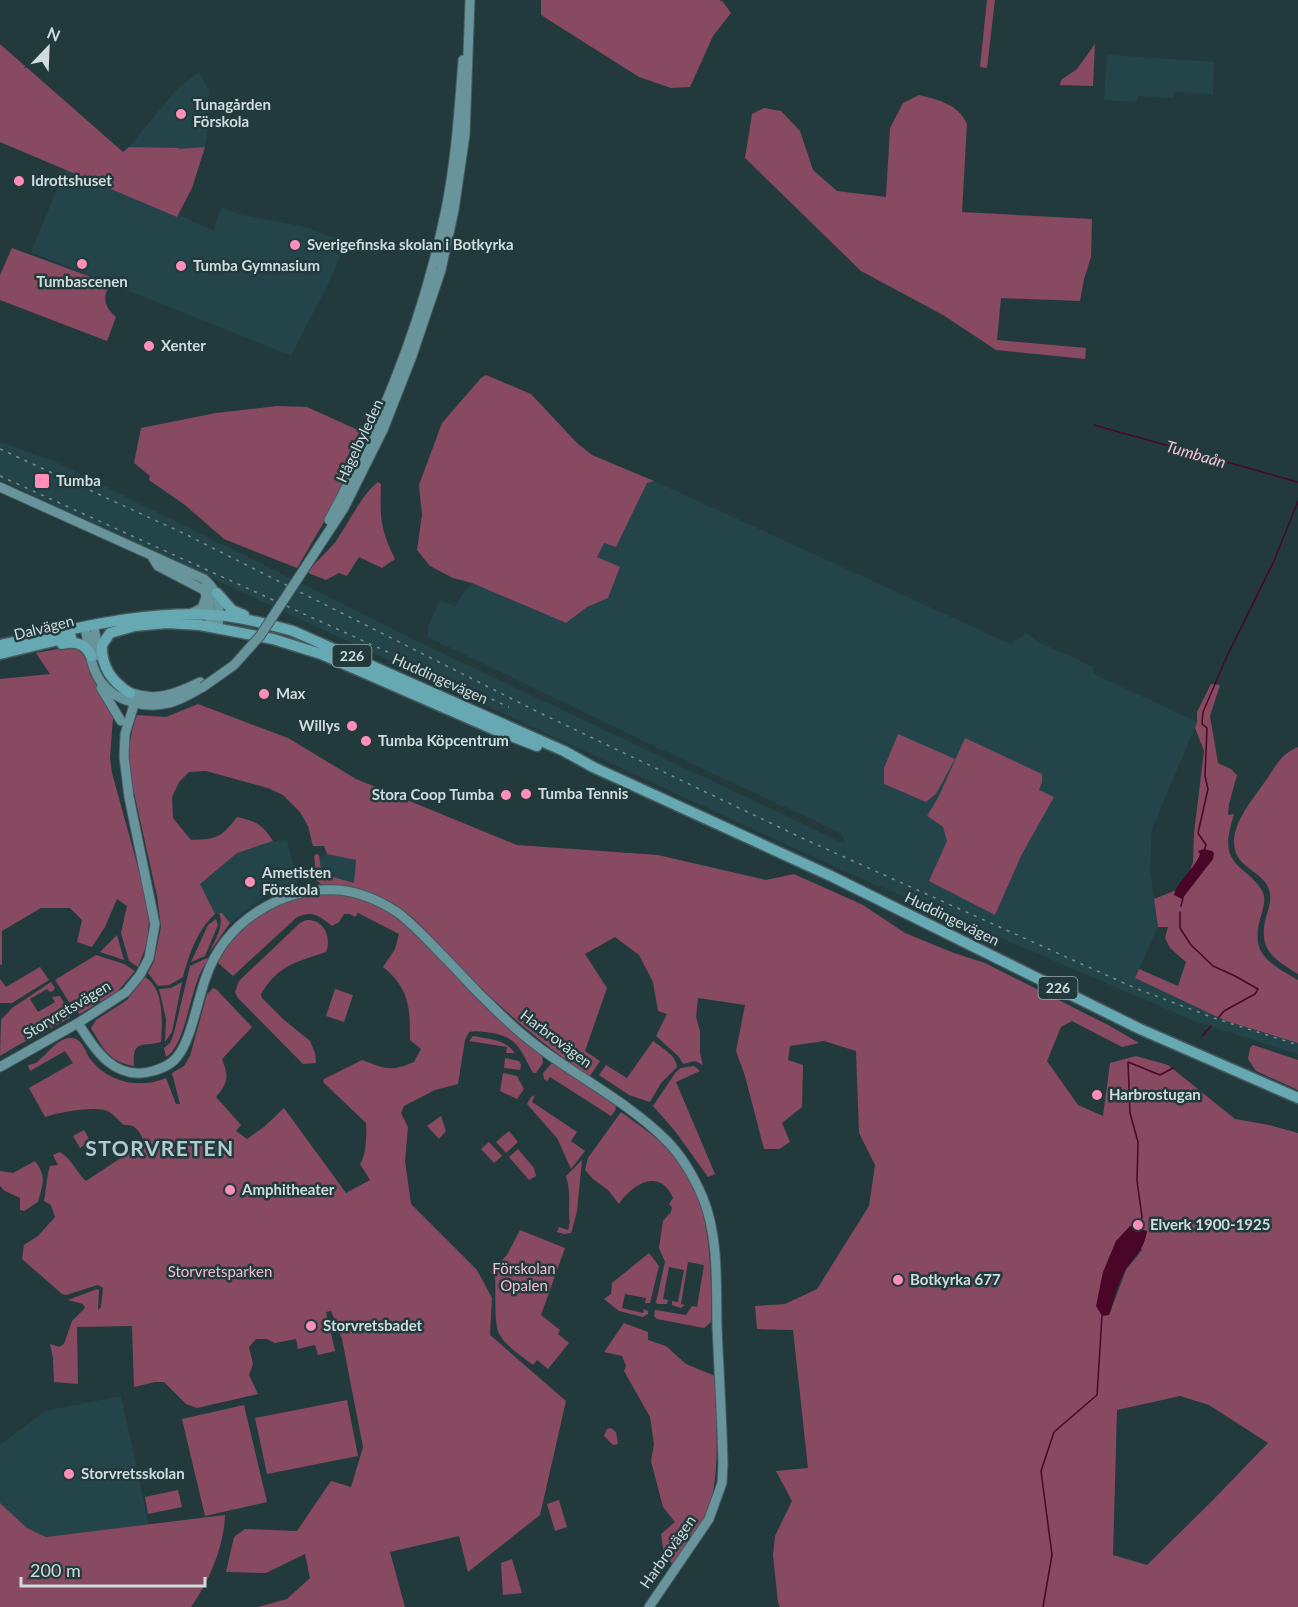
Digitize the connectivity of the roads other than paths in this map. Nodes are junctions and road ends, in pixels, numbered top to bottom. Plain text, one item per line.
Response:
1 (465, 0) edge
2 (470, 0) edge
3 (0, 487) edge
4 (151, 556) junction
5 (308, 559) junction
6 (204, 590) junction
7 (217, 593) junction
8 (190, 614) junction
9 (214, 622) junction
10 (258, 622) junction
11 (135, 626) junction
12 (90, 629) junction
13 (0, 645) edge
14 (0, 655) edge
15 (91, 656) junction
16 (132, 697) junction
17 (121, 722) junction
18 (593, 767) junction
19 (129, 797) junction
20 (78, 1023) junction
21 (0, 1067) edge
22 (1298, 1098) edge
23 (649, 1607) edge

1 - 5 main road, Hågelbyleden
2 - 5 main road, Hågelbyleden
3 - 4 main road
4 - 6 main road
4 - 7 main road
5 - 16 main road, Hågelbyleden, bridge
6 - 8 main road
6 - 9 main road
7 - 9 main road
7 - 10 main road
8 - 9 main road, Huddingevägen / 226
8 - 12 main road, Huddingevägen / 226
9 - 10 main road, Huddingevägen / 226
9 - 11 main road, Huddingevägen / 226
9 - 18 main road, Huddingevägen / 226
10 - 18 main road, Huddingevägen / 226
11 - 12 main road, Huddingevägen / 226
11 - 16 main road
12 - 13 main road, Huddingevägen / 226
12 - 14 main road, Dalvägen / 226
12 - 15 main road
12 - 16 main road
14 - 15 main road
15 - 16 main road
15 - 17 main road
16 - 17 main road, Storvretsvägen
16 - 19 main road, Storvretsvägen
17 - 19 main road, Storvretsvägen
18 - 22 main road, Huddingevägen / 226
19 - 20 main road, Storvretsvägen
20 - 21 main road, Storvretsvägen
20 - 23 main road, Harbrovägen

